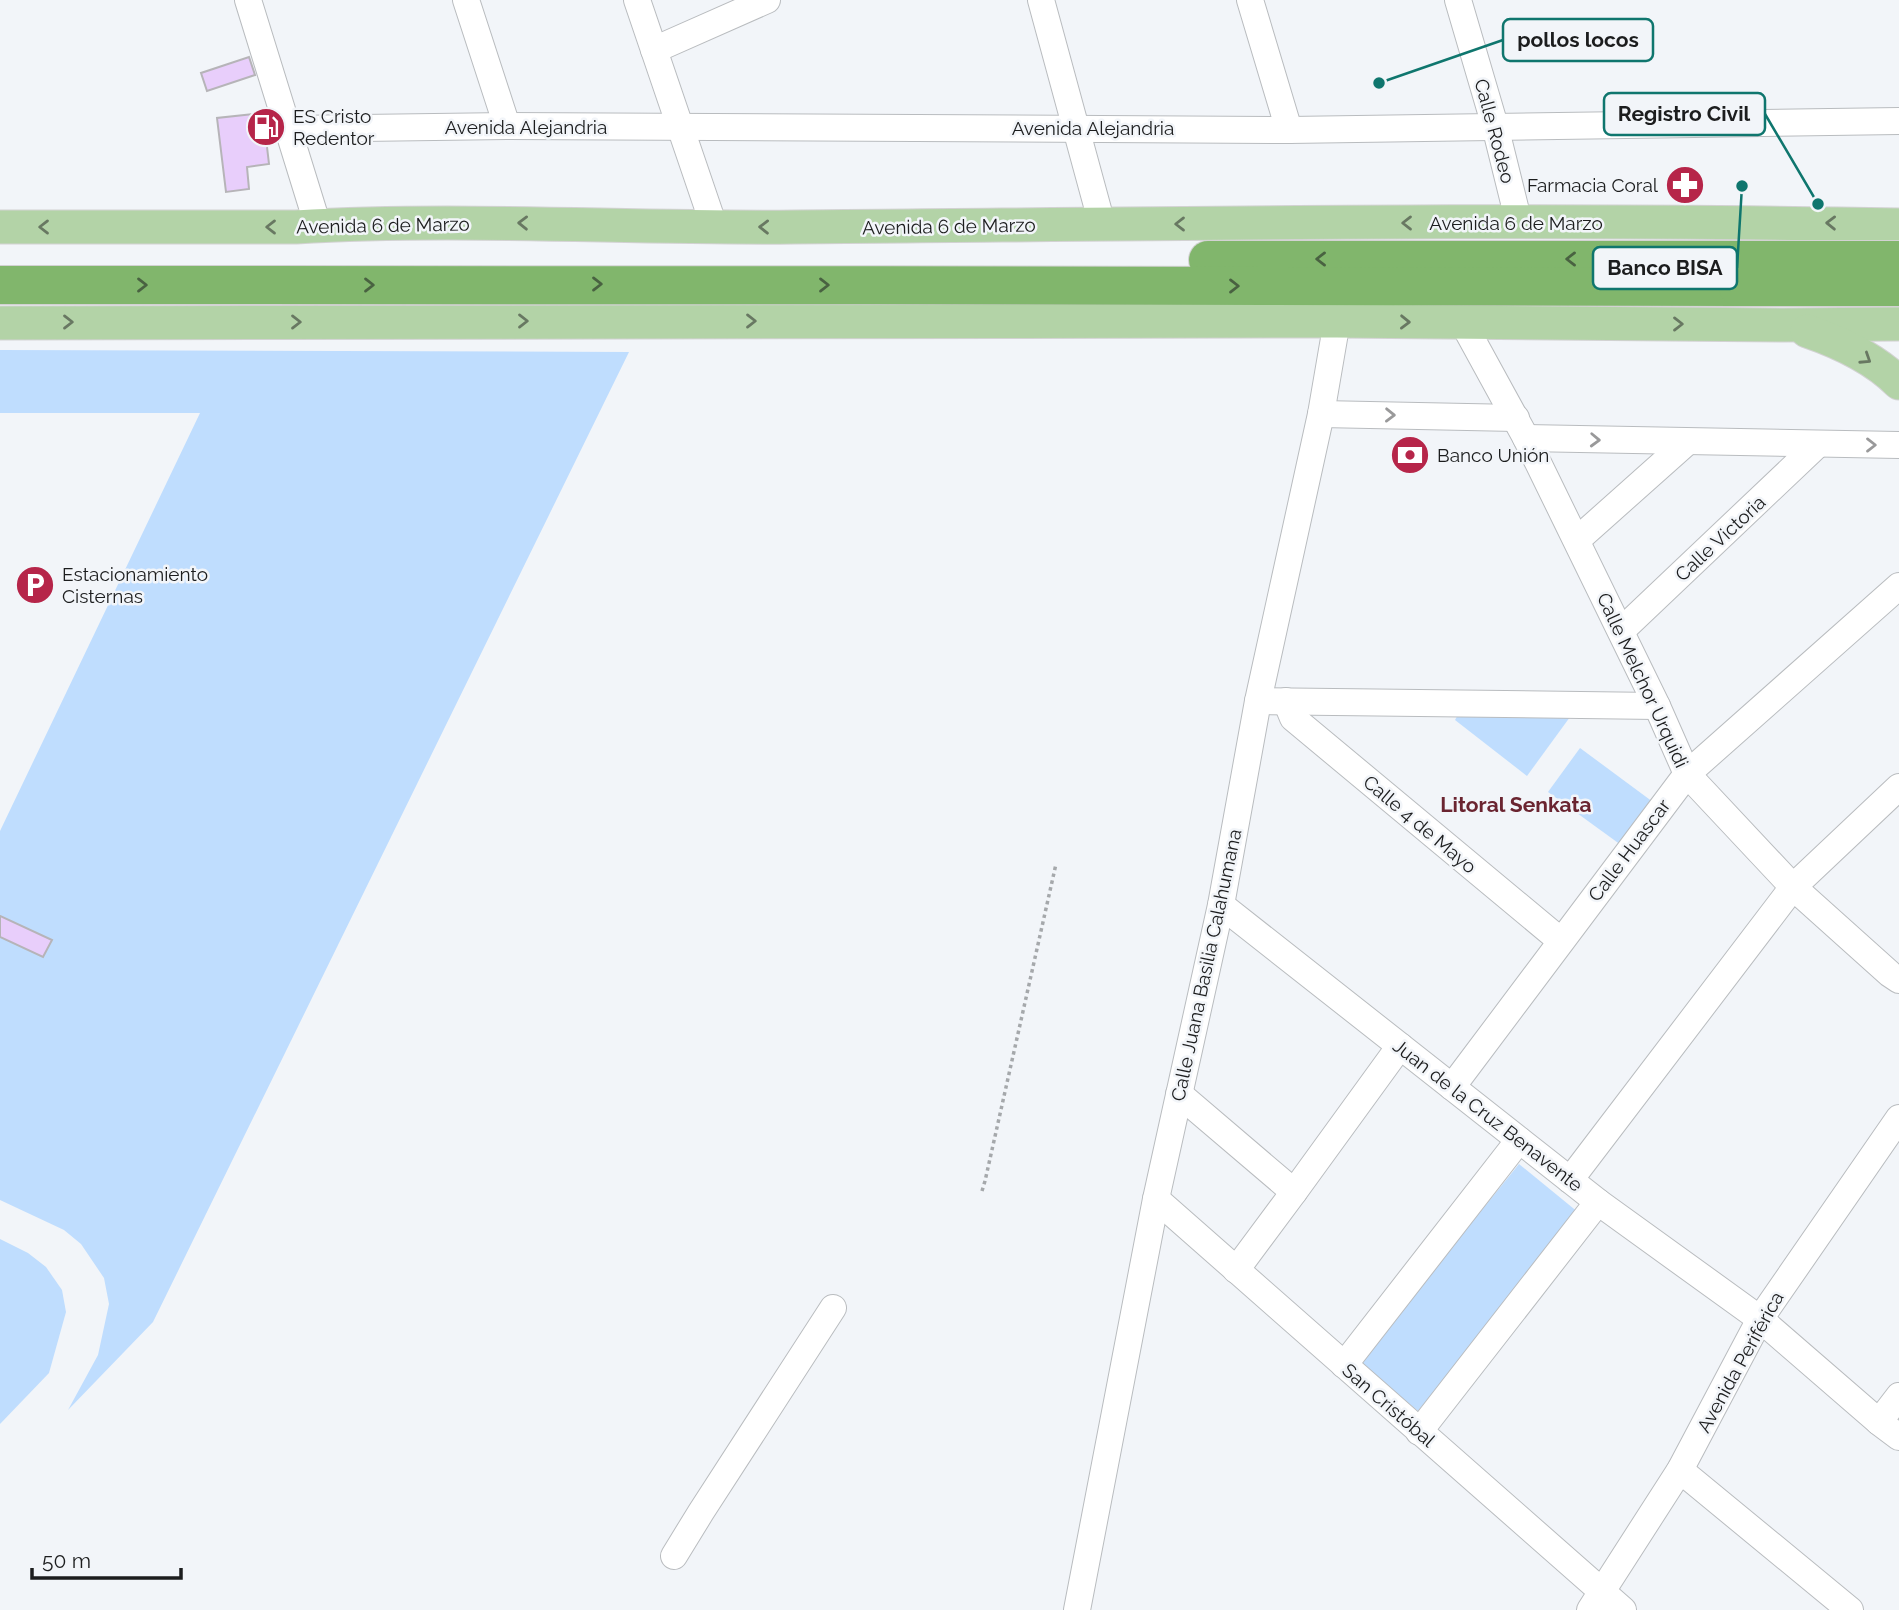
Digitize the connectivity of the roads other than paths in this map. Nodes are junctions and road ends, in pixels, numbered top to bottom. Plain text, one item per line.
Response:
1 (248, 0) edge
2 (466, 0) edge
3 (637, 0) edge
4 (767, 0) edge
5 (1041, 0) edge
6 (1250, 0) edge
7 (1458, 0) edge
8 (654, 50) junction
9 (1899, 121) edge
10 (507, 126) junction
11 (1495, 126) junction
12 (680, 127) junction
13 (1077, 127) junction
14 (288, 129) junction
15 (1289, 130) junction
16 (1519, 223) junction
17 (1102, 224) junction
18 (1899, 225) edge
19 (318, 226) junction
20 (714, 226) junction
21 (0, 227) edge
22 (1899, 232) edge
23 (0, 259) edge
24 (1899, 260) edge
25 (1738, 273) junction
26 (0, 285) edge
27 (1899, 287) edge
28 (1899, 315) edge
29 (1337, 321) junction
30 (0, 323) edge
31 (1463, 323) junction
32 (1899, 324) edge
33 (1784, 325) junction
34 (1898, 380) edge
35 (1321, 414) junction
36 (1521, 428) junction
37 (1687, 442) junction
38 (1818, 444) junction
39 (1899, 445) edge
40 (1577, 540) junction
41 (1899, 586) edge
42 (1621, 631) junction
43 (1258, 701) junction
44 (1286, 701) junction
45 (1657, 706) junction
46 (1687, 774) junction
47 (1899, 787) edge
48 (1793, 887) junction
49 (1221, 905) junction
50 (1560, 941) junction
51 (1899, 980) edge
52 (1399, 1046) junction
53 (1452, 1087) junction
54 (1179, 1094) junction
55 (1899, 1118) edge
56 (1519, 1140) junction
57 (1570, 1180) junction
58 (1294, 1192) junction
59 (1156, 1199) junction
60 (1598, 1202) junction
61 (1236, 1270) junction
62 (834, 1308) dead end
63 (1760, 1319) junction
64 (1344, 1365) junction
65 (1899, 1396) edge
66 (1889, 1429) edge
67 (1419, 1432) junction
68 (1680, 1470) junction
69 (674, 1556) dead end
70 (1596, 1601) edge
71 (1077, 1610) edge
72 (1623, 1610) edge
73 (1850, 1610) edge

1 - 14 street
2 - 10 street
3 - 8 street
4 - 8 street
5 - 13 street
6 - 15 street
7 - 11 street, Calle Rodeo
8 - 12 street
9 - 11 street, Avenida Alejandria
10 - 12 street, Avenida Alejandria
10 - 14 street, Avenida Alejandria
11 - 15 street, Avenida Alejandria
11 - 16 street, Calle Rodeo
12 - 13 street, Avenida Alejandria
12 - 20 street
13 - 15 street, Avenida Alejandria
13 - 17 street
14 - 19 street
16 -> 17 main road, Avenida 6 de Marzo
18 -> 16 main road, Avenida 6 de Marzo
17 -> 20 main road, Avenida 6 de Marzo
20 -> 19 main road, Avenida 6 de Marzo
19 -> 21 main road, Avenida 6 de Marzo
22 - 28 main road
25 -> 23 highway, Avenida 6 de Marzo
24 - 25 highway, Avenida 6 de Marzo, bridge
26 -> 25 highway, Avenida 6 de Marzo
25 - 27 highway, Avenida 6 de Marzo, bridge
30 -> 29 main road
29 -> 31 main road
29 - 35 street, Calle Juana Basilia Calahumana
31 -> 33 main road
31 - 36 street, Calle Melchor Urquidi
32 - 33 main road
33 -> 34 main road
35 -> 36 street
35 - 43 street, Calle Juana Basilia Calahumana
36 -> 37 street
36 - 40 street, Calle Melchor Urquidi
37 - 38 street
37 - 40 street
38 -> 39 street
38 - 42 street, Calle Victoria
40 - 42 street, Calle Melchor Urquidi
41 - 46 street, Calle Huascar
42 - 45 street, Calle Melchor Urquidi
43 - 44 street
43 - 49 street, Calle Juana Basilia Calahumana
44 - 45 street
44 - 50 street, Calle 4 de Mayo
45 - 46 street, Calle Melchor Urquidi
46 - 48 street, Calle Melchor Urquidi
46 - 50 street, Calle Huascar
47 - 48 street
48 - 51 street, Calle Melchor Urquidi
48 - 57 street
49 - 52 street, Juan de la Cruz Benavente
49 - 54 street, Calle Juana Basilia Calahumana
50 - 53 street, Calle Huascar
52 - 53 street, Juan de la Cruz Benavente
52 - 58 street
53 - 56 street, Juan de la Cruz Benavente
54 - 58 street
54 - 59 street, Calle Juana Basilia Calahumana
55 - 63 street, Avenida Periférica
56 - 57 street, Juan de la Cruz Benavente
56 - 64 street
57 - 60 street, Juan de la Cruz Benavente
58 - 61 street
59 - 61 street, San Cristóbal
59 - 71 street, Calle Juana Basilia Calahumana
60 - 63 street, Juan de la Cruz Benavente
60 - 67 street
61 - 64 street, San Cristóbal
62 - 69 street
63 - 66 street, Juan de la Cruz Benavente
63 - 68 street, Avenida Periférica
64 - 67 street, San Cristóbal
65 - 66 street
67 - 70 street, San Cristóbal
68 - 70 street, Avenida Periférica
68 - 73 street
70 - 72 street, San Cristóbal

